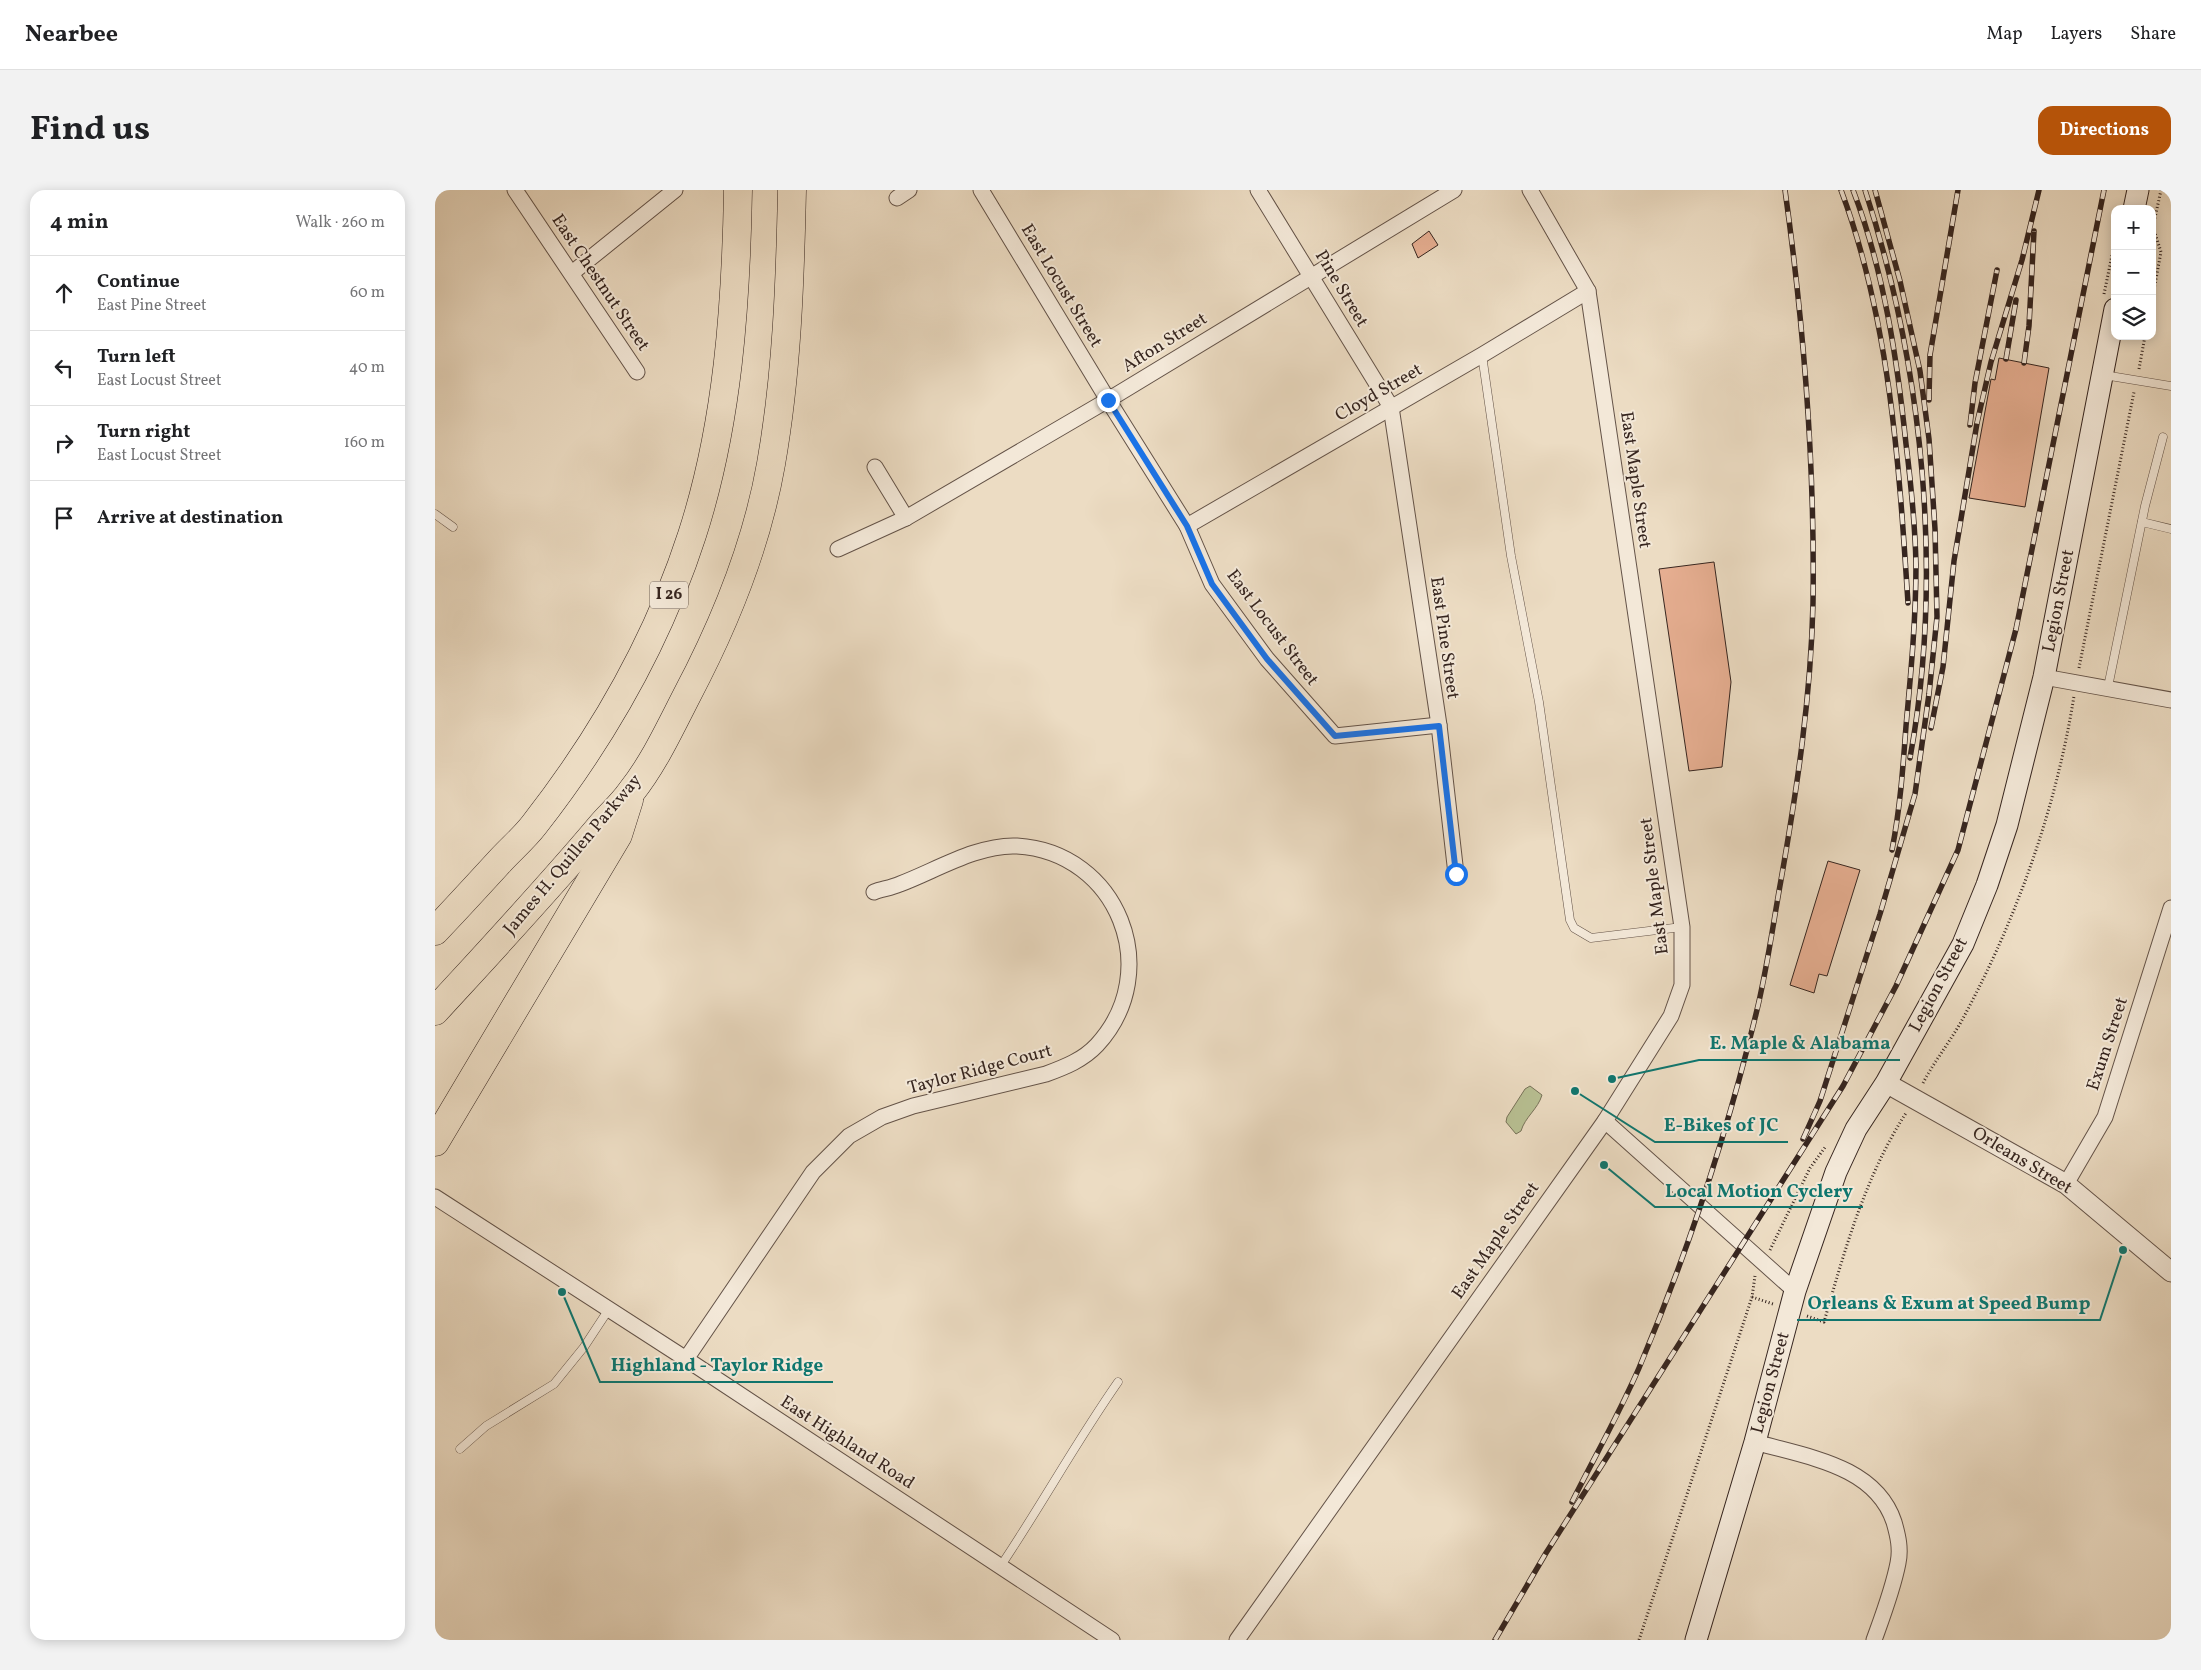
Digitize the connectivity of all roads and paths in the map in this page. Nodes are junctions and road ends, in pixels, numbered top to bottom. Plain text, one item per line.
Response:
1 (515, 190) edge
2 (675, 190) edge
3 (738, 190) edge
4 (792, 190) edge
5 (981, 190) edge
6 (1259, 190) edge
7 (1454, 190) edge
8 (1530, 190) edge
9 (2138, 190) edge
10 (2161, 190) edge
11 (2135, 205) edge
12 (2114, 250) edge
13 (572, 273) junction
14 (1312, 275) junction
15 (1588, 291) junction
16 (2153, 295) edge
17 (2109, 305) edge
18 (1482, 355) junction
19 (637, 372) dead end
20 (2102, 374) junction
21 (2171, 386) edge
22 (1108, 400) junction
23 (1391, 408) junction
24 (2163, 437) dead end
25 (875, 467) dead end
26 (435, 514) edge
27 (906, 518) junction
28 (2142, 522) junction
29 (1187, 526) junction
30 (453, 527) dead end
31 (2171, 530) edge
32 (838, 549) dead end
33 (2045, 677) junction
34 (2108, 687) junction
35 (2171, 698) edge
36 (1439, 726) junction
37 (631, 792) junction
38 (1456, 874) dead end
39 (874, 892) dead end
40 (2171, 908) edge
41 (1682, 928) junction
42 (435, 931) edge
43 (435, 1011) edge
44 (1886, 1082) junction
45 (1605, 1121) junction
46 (435, 1142) edge
47 (1826, 1145) dead end
48 (2066, 1184) junction
49 (435, 1198) edge
50 (1768, 1253) dead end
51 (1756, 1270) dead end
52 (2171, 1272) edge
53 (1795, 1291) junction
54 (609, 1309) junction
55 (686, 1360) junction
56 (1118, 1382) dead end
57 (1755, 1442) junction
58 (460, 1449) dead end
59 (1000, 1567) junction
60 (1111, 1640) edge
61 (1237, 1640) edge
62 (1639, 1640) edge
63 (1696, 1640) edge
64 (1875, 1640) edge

1 - 13 street, East Chestnut Street
2 - 13 street
3 - 42 highway, I 26
4 - 37 highway, James H. Quillen Parkway
5 - 22 street, East Locust Street
6 - 14 street, Pine Street
7 - 14 street, Afton Street
8 - 15 street, East Maple Street
9 - 11 main road
10 - 16 path
12 - 17 path
13 - 19 street, East Chestnut Street
14 - 22 street, Afton Street
14 - 23 street, Pine Street
15 - 18 street, Cloyd Street
15 - 41 street, East Maple Street
17 - 20 main road, Legion Street
18 - 23 street, Cloyd Street
18 - 41 lane
20 - 21 lane
20 - 33 main road, Legion Street
22 - 27 street, Afton Street
22 - 29 street, East Locust Street
23 - 29 street, Cloyd Street
23 - 36 street, East Pine Street
24 - 28 lane
25 - 27 street
26 - 30 lane
27 - 32 street, Afton Street
28 - 31 lane
28 - 34 lane
29 - 36 street, East Locust Street
33 - 34 street
33 - 44 main road, Legion Street
34 - 35 street
36 - 38 street, East Pine Street
37 - 43 highway, James H. Quillen Parkway
37 - 46 highway
39 - 55 street, Taylor Ridge Court
40 - 48 street, Exum Street
41 - 45 street, East Maple Street
44 - 48 street, Orleans Street
44 - 53 main road, Legion Street
45 - 53 street
45 - 61 street, East Maple Street
47 - 50 path
48 - 52 street, Orleans Street
49 - 54 street, East Highland Road
51 - 62 path
53 - 57 main road, Legion Street
54 - 55 street, East Highland Road
54 - 58 lane
55 - 59 street, East Highland Road
56 - 59 lane
57 - 63 main road, Legion Street
57 - 64 street
59 - 60 street, East Highland Road

